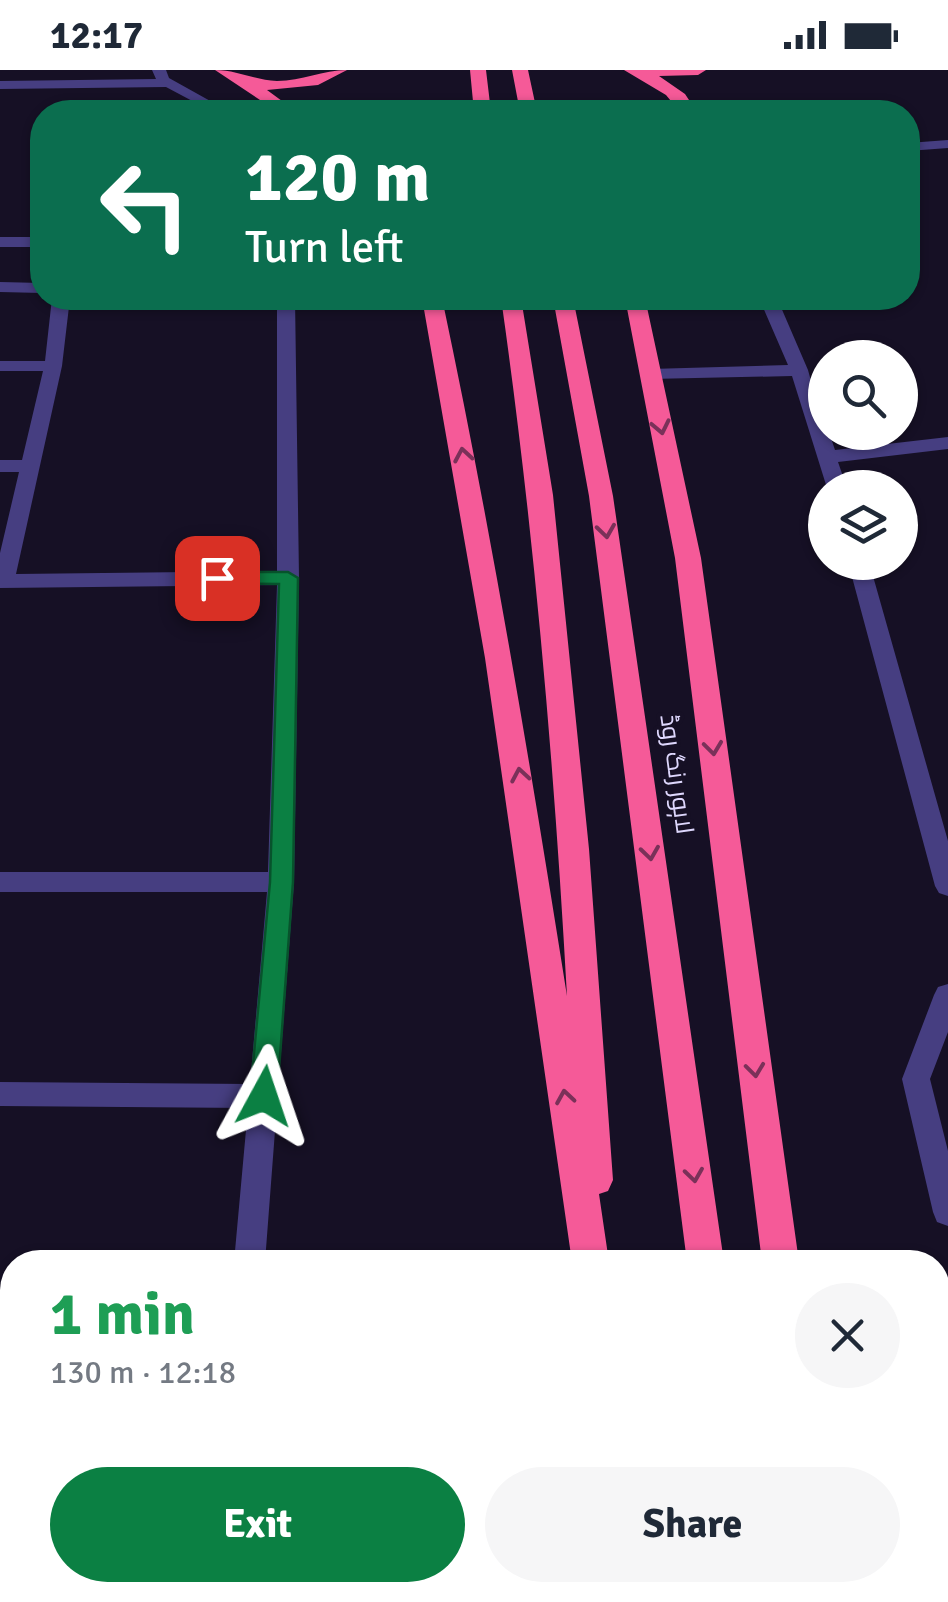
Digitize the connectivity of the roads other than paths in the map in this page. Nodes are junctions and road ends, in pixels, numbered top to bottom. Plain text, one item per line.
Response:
1 (478, 70) edge
2 (520, 70) edge
3 (631, 70) edge
4 (702, 70) edge
5 (336, 72) edge
6 (229, 74) edge
7 (163, 76) edge
8 (0, 85) edge
9 (204, 100) edge
10 (270, 100) edge
11 (311, 100) edge
12 (482, 100) edge
13 (526, 100) edge
14 (678, 100) edge
15 (689, 100) edge
16 (948, 144) edge
17 (920, 146) edge
18 (0, 242) edge
19 (30, 242) edge
20 (0, 287) edge
21 (30, 288) edge
22 (60, 310) edge
23 (286, 310) edge
24 (434, 310) edge
25 (513, 310) edge
26 (566, 310) edge
27 (637, 310) edge
28 (773, 310) edge
29 (0, 366) edge
30 (53, 366) junction
31 (800, 370) junction
32 (650, 374) junction
33 (948, 443) edge
34 (828, 457) junction
35 (0, 466) edge
36 (30, 466) junction
37 (832, 470) edge
38 (288, 578) junction
39 (2, 580) edge
40 (863, 580) edge
41 (0, 882) edge
42 (281, 882) junction
43 (948, 886) edge
44 (948, 995) edge
45 (0, 1094) edge
46 (264, 1096) junction
47 (948, 1212) edge
48 (251, 1250) edge
49 (589, 1250) edge
50 (600, 1250) edge
51 (704, 1250) edge
52 (779, 1250) edge

1 - 12 highway
2 - 13 highway
3 - 4 highway
3 - 14 highway
4 - 15 highway
5 - 6 highway
5 - 11 highway
6 - 10 highway
7 - 8 street
7 - 9 street
16 - 17 street
18 - 19 street
20 - 21 street
22 - 30 street
23 - 38 street
49 -> 24 highway
25 - 50 highway
26 -> 51 highway, لاہور رنگ روڈ
27 - 32 highway
28 - 31 street
29 - 30 street
30 - 36 street
31 - 32 street
31 - 34 street
32 -> 52 highway
33 - 34 street
34 - 37 street
35 - 36 street
36 - 39 street
38 - 39 street
38 - 42 street
40 - 43 street
41 - 42 street
42 - 46 street
44 - 47 street
45 - 46 street
46 - 48 street

